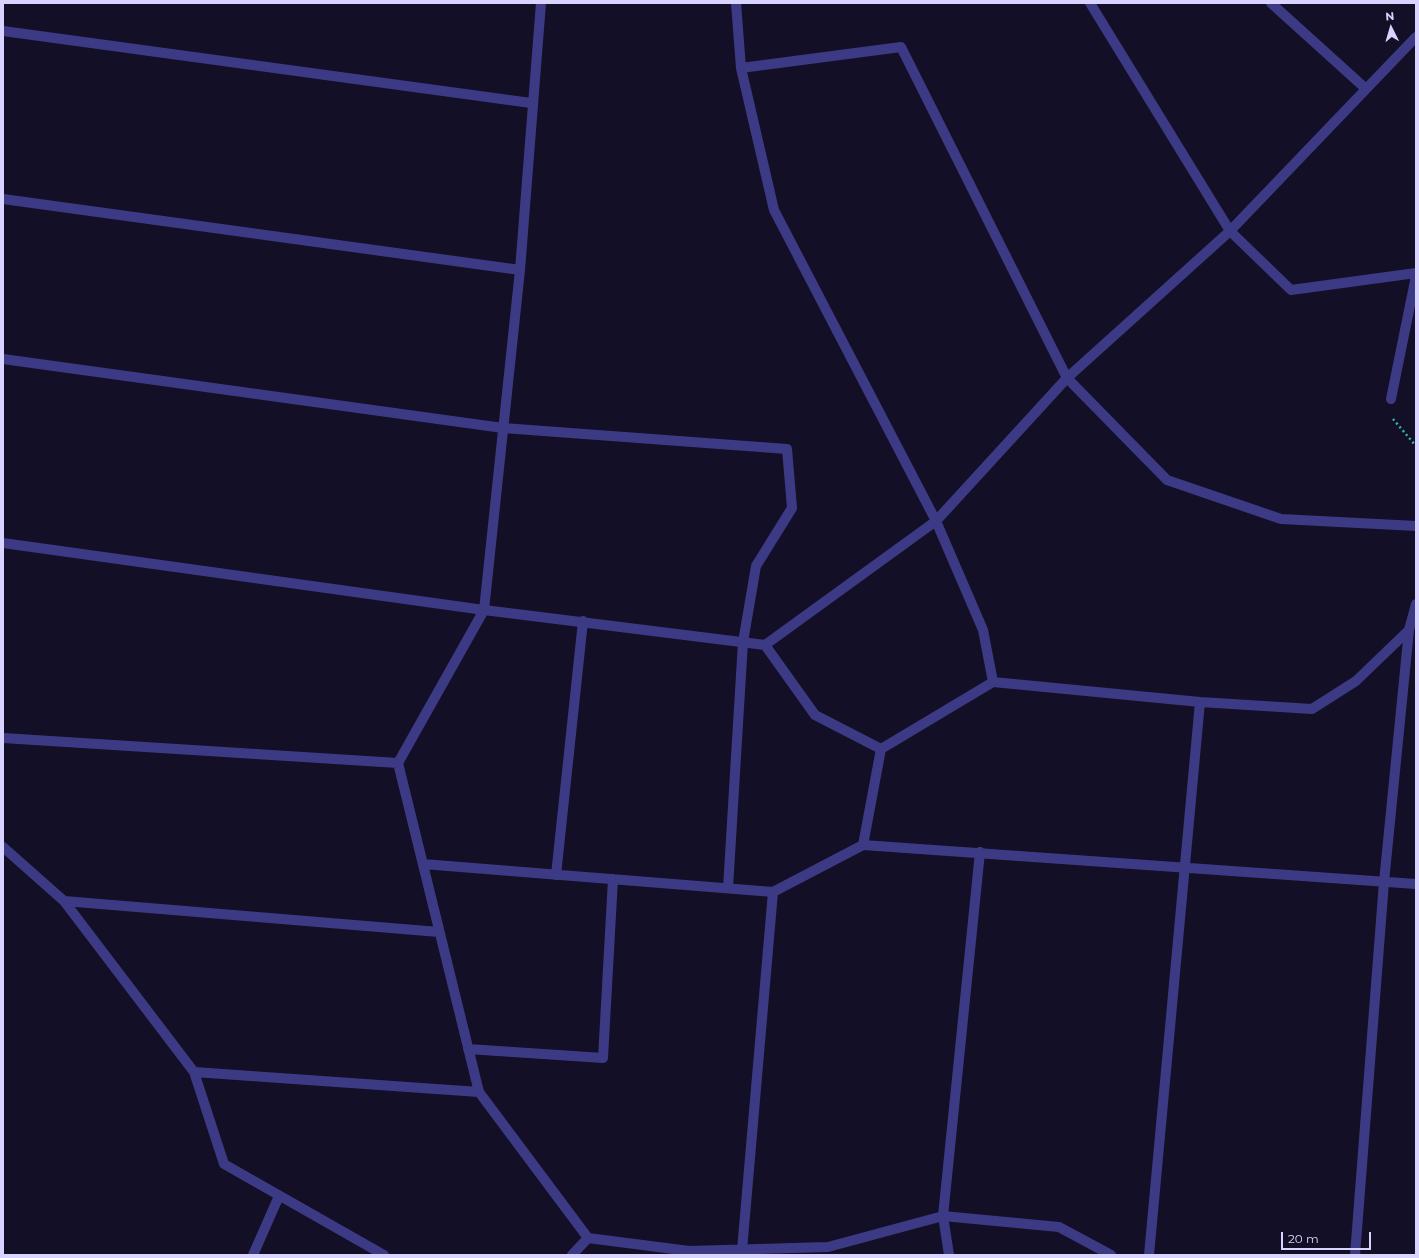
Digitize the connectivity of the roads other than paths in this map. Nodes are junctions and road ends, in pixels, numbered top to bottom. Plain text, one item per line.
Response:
1 (540, 3) edge
2 (736, 3) edge
3 (1090, 3) edge
4 (1271, 3) edge
5 (3, 31) edge
6 (1416, 37) edge
7 (741, 68) junction
8 (1365, 88) junction
9 (532, 104) junction
10 (3, 200) edge
11 (1230, 230) junction
12 (520, 270) junction
13 (1416, 274) edge
14 (3, 359) edge
15 (1067, 378) junction
16 (1390, 399) road end
17 (503, 428) junction
18 (936, 522) junction
19 (1416, 526) edge
20 (3, 543) edge
21 (1416, 604) edge
22 (484, 610) junction
23 (582, 621) junction
24 (1409, 630) junction
25 (743, 642) junction
26 (766, 645) junction
27 (993, 682) junction
28 (1200, 702) junction
29 (3, 738) edge
30 (882, 749) junction
31 (398, 763) junction
32 (863, 845) junction
33 (3, 847) edge
34 (980, 852) junction
35 (422, 864) junction
36 (1185, 866) junction
37 (556, 875) junction
38 (613, 879) junction
39 (1384, 882) junction
40 (1416, 884) edge
41 (728, 888) junction
42 (773, 892) junction
43 (64, 901) junction
44 (439, 932) junction
45 (468, 1049) junction
46 (194, 1072) junction
47 (479, 1092) junction
48 (279, 1196) junction
49 (943, 1216) junction
50 (588, 1238) junction
51 (742, 1250) junction
52 (790, 1252) edge
53 (253, 1255) edge
54 (384, 1255) edge
55 (572, 1255) edge
56 (949, 1255) edge
57 (1111, 1255) edge
58 (1149, 1255) edge
59 (1355, 1255) edge

1 - 9 street
2 - 7 street
3 - 11 street
4 - 8 street
5 - 9 street
6 - 8 street
7 - 15 street
7 - 18 street
8 - 11 street
9 - 12 street
10 - 12 street
11 - 13 street
11 - 15 street
12 - 17 street
13 - 16 street
14 - 17 street
15 - 18 street
15 - 19 street
17 - 22 street
17 - 25 street
18 - 26 street
18 - 27 street
20 - 22 street
21 - 24 street
22 - 23 street
22 - 31 street
23 - 25 street
23 - 37 street
24 - 28 street
24 - 39 street
25 - 26 street
25 - 41 street
26 - 30 street
27 - 28 street
27 - 30 street
28 - 36 street
29 - 31 street
30 - 32 street
31 - 35 street
32 - 34 street
32 - 42 street
33 - 43 street
34 - 36 street
34 - 49 street
35 - 37 street
35 - 44 street
36 - 39 street
36 - 58 street
37 - 38 street
38 - 41 street
38 - 45 street
39 - 40 street
39 - 59 street
41 - 42 street
42 - 51 street
43 - 44 street
43 - 46 street
44 - 45 street
45 - 47 street
46 - 47 street
46 - 48 street
47 - 50 street
48 - 53 street
48 - 54 street
49 - 52 street
49 - 56 street
49 - 57 street
50 - 51 street
50 - 55 street
51 - 52 street

